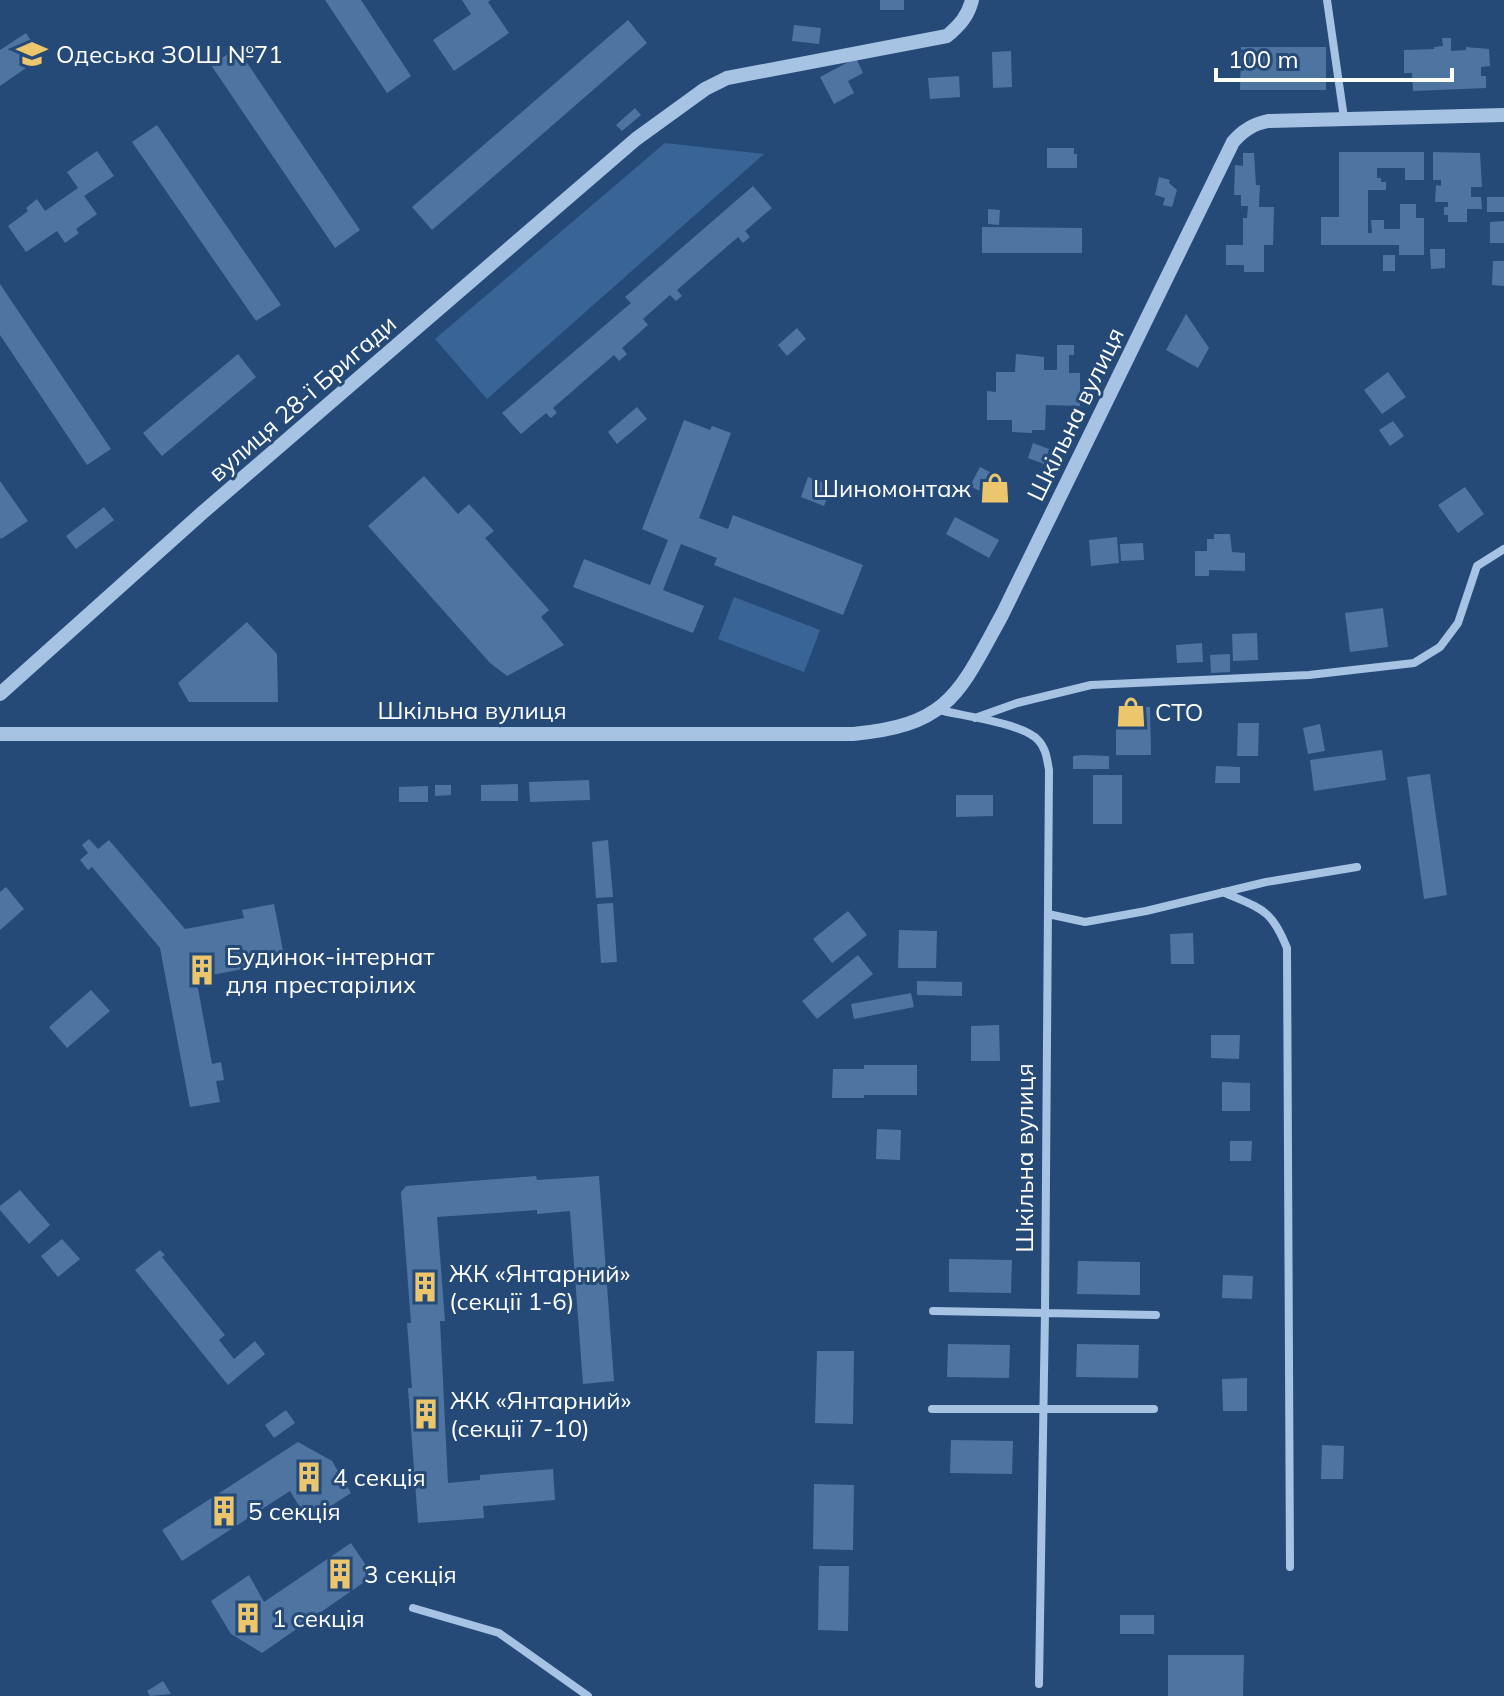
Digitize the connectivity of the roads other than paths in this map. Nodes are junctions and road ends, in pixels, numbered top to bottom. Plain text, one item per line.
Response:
1 (972, 0) edge
2 (1327, 0) edge
3 (1504, 115) edge
4 (1344, 118) junction
5 (1504, 549) edge
6 (0, 694) edge
7 (939, 710) junction
8 (974, 719) junction
9 (0, 734) edge
10 (1357, 867) dead end
11 (1223, 892) junction
12 (1048, 914) junction
13 (933, 1311) dead end
14 (1045, 1312) junction
15 (1156, 1315) dead end
16 (932, 1409) dead end
17 (1043, 1409) junction
18 (1154, 1409) dead end
19 (1290, 1567) dead end
20 (413, 1608) dead end
21 (1039, 1684) dead end
22 (588, 1696) edge

1 - 6 street, вулиця 28-ї Бригади
2 - 4 street
3 - 4 street
4 - 7 street, Шкільна вулиця
5 - 8 street
7 - 8 street, Шкільна вулиця
7 - 9 street, Шкільна вулиця
8 - 12 street, Шкільна вулиця
10 - 11 street
11 - 12 street
11 - 19 street
12 - 14 street, Шкільна вулиця
13 - 14 street
14 - 15 street
14 - 17 street, Шкільна вулиця
16 - 17 street
17 - 18 street
17 - 21 street, Шкільна вулиця
20 - 22 street

